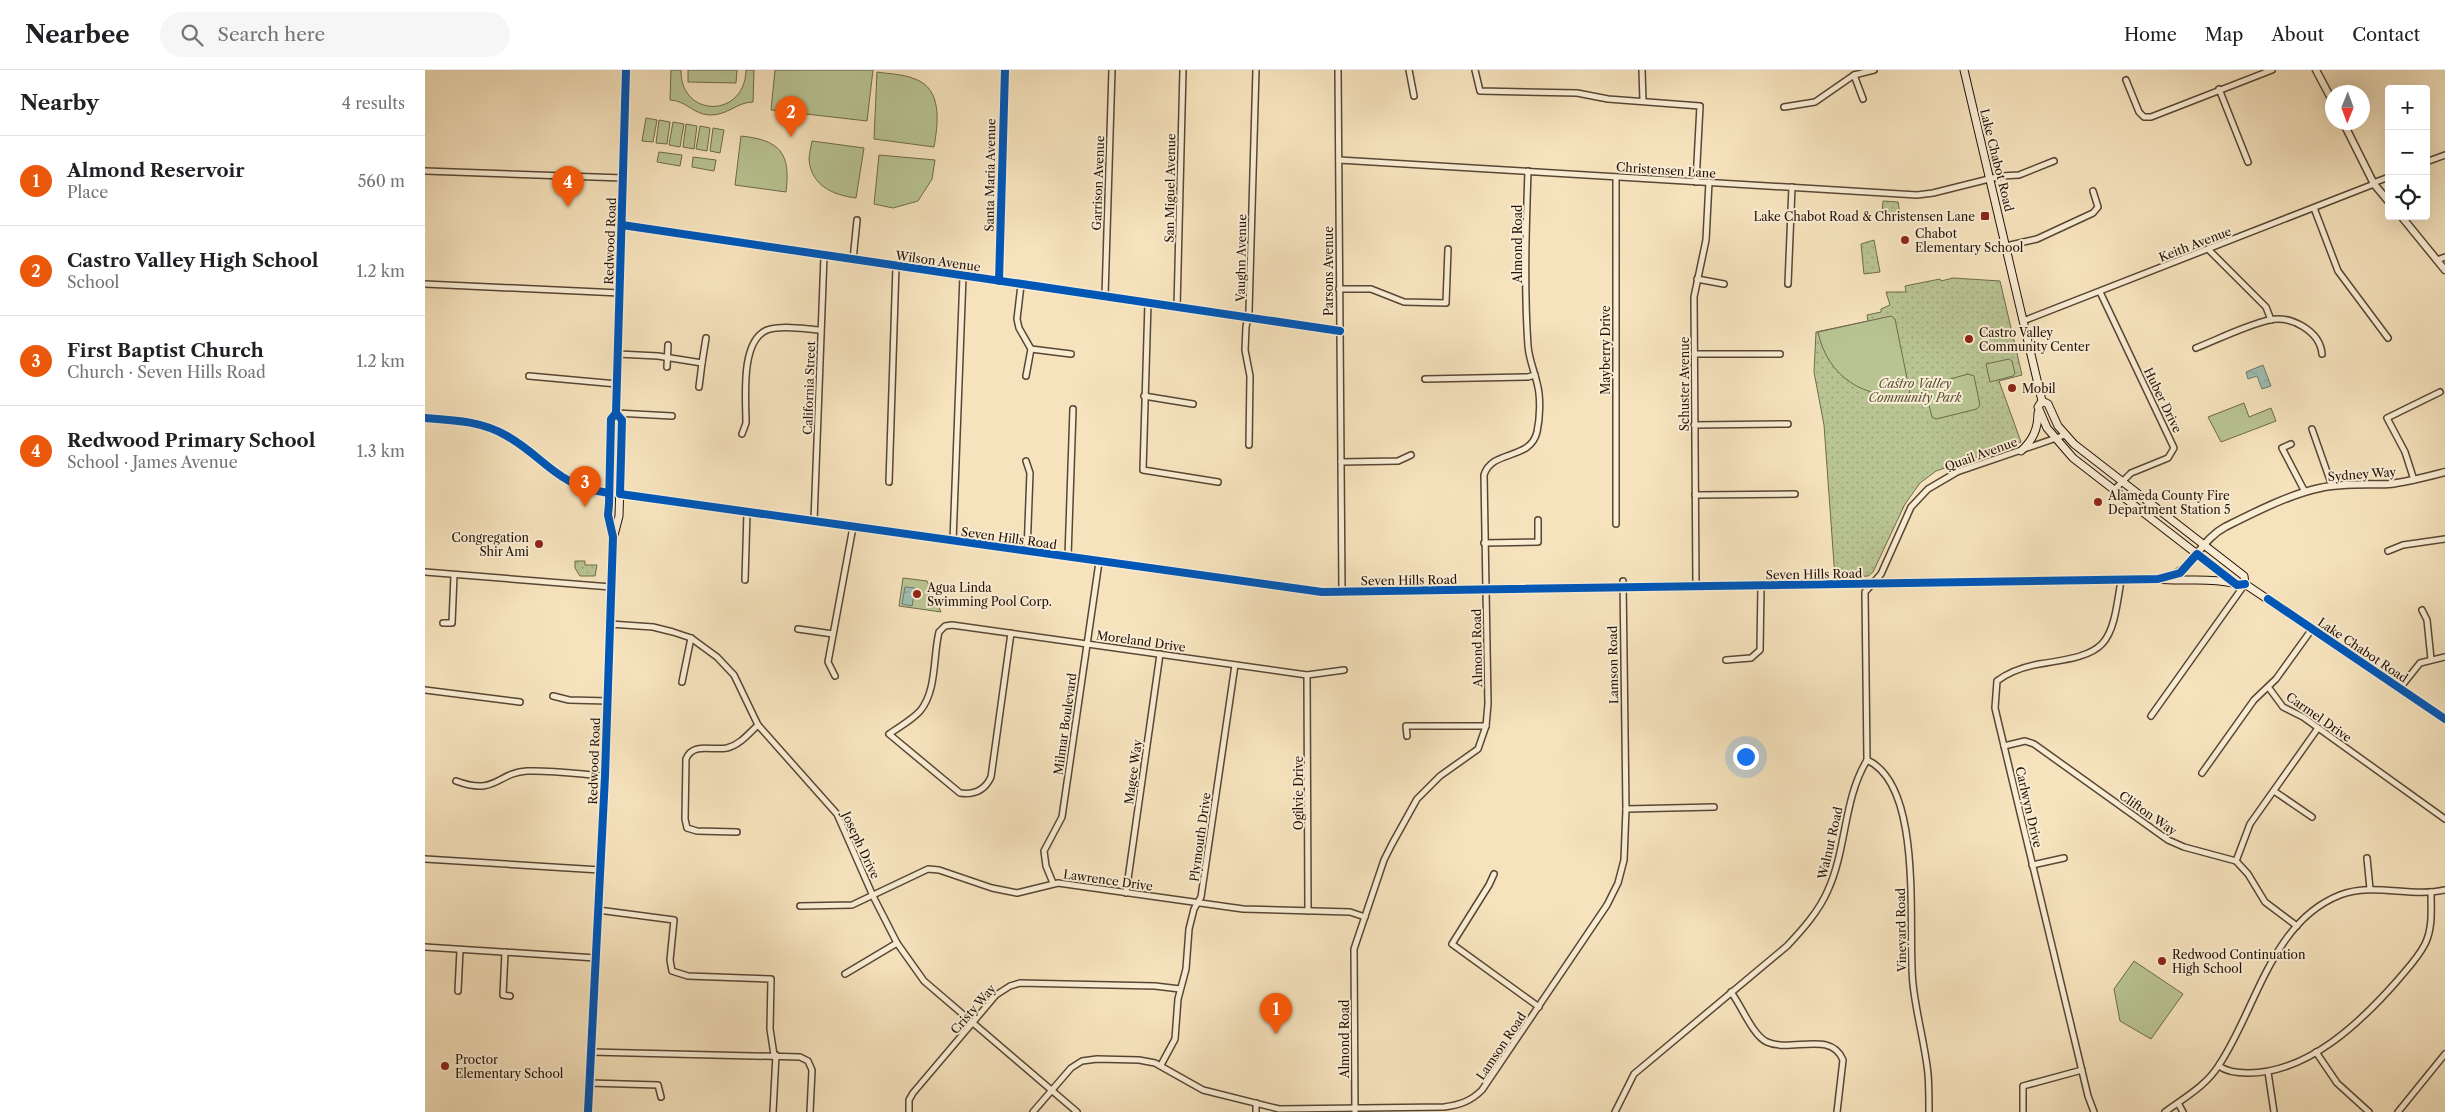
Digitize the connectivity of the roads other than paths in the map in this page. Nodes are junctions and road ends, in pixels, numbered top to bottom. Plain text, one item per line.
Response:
1 (626, 70) edge
2 (1005, 70) edge
3 (1112, 70) edge
4 (1183, 70) edge
5 (1255, 70) edge
6 (1338, 70) edge
7 (1409, 70) edge
8 (1475, 70) edge
9 (1642, 70) edge
10 (1874, 70) edge
11 (1964, 70) edge
12 (2272, 70) edge
13 (2316, 70) edge
14 (1854, 75) junction
15 (2126, 80) dead end
16 (2325, 87) edge
17 (2219, 89) junction
18 (1414, 96) dead end
19 (1863, 99) dead end
20 (1643, 101) junction
21 (1783, 108) dead end
22 (2347, 130) edge
23 (2445, 155) edge
24 (1339, 160) junction
25 (2054, 161) dead end
26 (2430, 161) edge
27 (2248, 162) dead end
28 (425, 171) edge
29 (1527, 171) junction
30 (1616, 177) junction
31 (623, 178) junction
32 (1990, 179) junction
33 (2385, 179) edge
34 (1696, 182) junction
35 (1709, 182) junction
36 (2374, 184) junction
37 (1791, 187) junction
38 (2093, 191) dead end
39 (2385, 197) edge
40 (2314, 208) junction
41 (857, 220) dead end
42 (2404, 220) edge
43 (622, 225) junction
44 (2006, 246) junction
45 (1448, 249) dead end
46 (2208, 249) junction
47 (824, 256) junction
48 (2445, 257) edge
49 (853, 260) junction
50 (2437, 260) junction
51 (896, 266) junction
52 (2445, 270) edge
53 (963, 276) junction
54 (1697, 279) junction
55 (999, 281) junction
56 (425, 284) edge
57 (1724, 284) dead end
58 (1788, 284) dead end
59 (1021, 285) junction
60 (1339, 289) junction
61 (2100, 292) junction
62 (620, 293) junction
63 (1105, 296) junction
64 (1148, 302) junction
65 (1177, 307) junction
66 (1248, 318) junction
67 (2271, 320) junction
68 (2023, 321) junction
69 (821, 330) junction
70 (1340, 332) junction
71 (706, 338) dead end
72 (2388, 338) dead end
73 (668, 346) dead end
74 (2196, 348) dead end
75 (1031, 349) junction
76 (618, 354) junction
77 (1071, 354) dead end
78 (1694, 354) junction
79 (1780, 354) dead end
80 (2322, 354) dead end
81 (667, 357) junction
82 (702, 363) junction
83 (667, 367) dead end
84 (1535, 375) junction
85 (529, 376) dead end
86 (1026, 376) dead end
87 (1425, 379) dead end
88 (617, 384) junction
89 (699, 387) dead end
90 (2439, 392) dead end
91 (1144, 396) junction
92 (2042, 401) junction
93 (1193, 404) dead end
94 (1073, 410) dead end
95 (2039, 410) junction
96 (616, 413) junction
97 (672, 416) dead end
98 (425, 418) edge
99 (1788, 424) dead end
100 (1694, 425) junction
101 (2312, 429) dead end
102 (742, 434) dead end
103 (2065, 435) junction
104 (2055, 440) junction
105 (2291, 444) dead end
106 (1249, 445) dead end
107 (2021, 451) junction
108 (1411, 455) dead end
109 (1027, 462) dead end
110 (1341, 462) junction
111 (2445, 472) edge
112 (2415, 480) junction
113 (2121, 481) junction
114 (889, 482) dead end
115 (1218, 482) dead end
116 (2331, 486) junction
117 (2114, 490) junction
118 (609, 492) junction
119 (2305, 492) junction
120 (620, 494) junction
121 (1795, 494) dead end
122 (1695, 495) junction
123 (747, 512) junction
124 (1538, 520) dead end
125 (814, 521) junction
126 (1616, 524) dead end
127 (853, 527) junction
128 (613, 537) junction
129 (2445, 539) edge
130 (953, 541) junction
131 (1484, 543) junction
132 (2204, 546) junction
133 (2388, 551) dead end
134 (1027, 552) junction
135 (2197, 554) junction
136 (1068, 557) junction
137 (1099, 562) junction
138 (425, 572) edge
139 (453, 576) junction
140 (2158, 579) junction
141 (745, 580) dead end
142 (2121, 580) junction
143 (1871, 584) junction
144 (2245, 584) junction
145 (1623, 585) junction
146 (2237, 585) junction
147 (1696, 586) junction
148 (1761, 586) junction
149 (611, 587) junction
150 (1485, 590) junction
151 (1342, 592) junction
152 (2422, 610) dead end
153 (443, 623) dead end
154 (610, 624) junction
155 (798, 629) dead end
156 (2312, 629) junction
157 (1011, 633) junction
158 (833, 634) junction
159 (691, 638) junction
160 (1087, 644) junction
161 (1160, 654) junction
162 (2445, 657) edge
163 (2431, 659) junction
164 (1726, 660) dead end
165 (1235, 665) junction
166 (1344, 670) dead end
167 (1307, 675) junction
168 (835, 676) dead end
169 (682, 682) dead end
170 (2269, 688) junction
171 (2400, 688) junction
172 (425, 690) edge
173 (553, 696) dead end
174 (608, 701) junction
175 (520, 702) dead end
176 (2151, 716) dead end
177 (2445, 719) edge
178 (758, 725) junction
179 (1486, 726) junction
180 (2318, 728) junction
181 (1407, 736) dead end
182 (2004, 746) junction
183 (1867, 760) junction
184 (2202, 773) dead end
185 (605, 776) junction
186 (456, 782) dead end
187 (2274, 791) junction
188 (1714, 807) dead end
189 (1626, 809) junction
190 (2312, 817) dead end
191 (2445, 819) edge
192 (737, 832) dead end
193 (2064, 858) dead end
194 (2367, 858) dead end
195 (425, 859) edge
196 (2237, 861) junction
197 (2032, 865) junction
198 (600, 870) junction
199 (1494, 874) dead end
200 (1053, 883) junction
201 (2370, 889) junction
202 (2445, 890) edge
203 (2431, 892) junction
204 (1126, 893) junction
205 (873, 896) junction
206 (1197, 903) junction
207 (800, 906) dead end
208 (598, 910) junction
209 (1308, 910) junction
210 (1365, 917) junction
211 (2297, 926) junction
212 (897, 943) junction
213 (425, 947) edge
214 (460, 950) junction
215 (505, 952) junction
216 (596, 958) junction
217 (845, 974) dead end
218 (1180, 989) junction
219 (458, 991) dead end
220 (1731, 992) junction
221 (510, 996) dead end
222 (1539, 1007) junction
223 (973, 1024) junction
224 (591, 1052) junction
225 (2316, 1052) junction
226 (2445, 1054) edge
227 (775, 1055) junction
228 (1161, 1065) junction
229 (2219, 1066) junction
230 (2082, 1070) junction
231 (2268, 1072) junction
232 (589, 1083) junction
233 (1051, 1090) junction
234 (661, 1097) dead end
235 (1256, 1103) junction
236 (2178, 1103) junction
237 (1355, 1110) edge
238 (588, 1112) edge
239 (773, 1112) edge
240 (810, 1112) edge
241 (909, 1112) edge
242 (1033, 1112) edge
243 (1077, 1112) edge
244 (1256, 1112) edge
245 (1615, 1112) edge
246 (1837, 1112) edge
247 (1929, 1112) edge
248 (2023, 1112) edge
249 (2094, 1112) edge
250 (2165, 1112) edge
251 (2183, 1112) edge
252 (2274, 1112) edge
253 (2369, 1112) edge
254 (2398, 1112) edge

1 - 31 main road, Redwood Road
2 - 55 street, Santa Maria Avenue
3 - 63 street, Garrison Avenue
4 - 65 street, San Miguel Avenue
5 - 66 street, Vaughn Avenue
6 - 24 street, Parsons Avenue
7 - 18 street
8 - 20 street
9 - 20 street
10 - 14 street
11 - 32 main road, Lake Chabot Road
12 - 17 street
13 - 16 street
14 - 19 street
14 - 21 street
15 - 17 street
17 - 27 street
20 - 34 street
22 - 36 street
23 - 26 street
24 - 29 street, Christensen Lane
24 - 60 street, Parsons Avenue
25 - 32 street, Christensen Lane
28 - 31 street
29 - 30 street, Christensen Lane
29 - 84 street, Almond Road
30 - 34 street, Christensen Lane
30 - 126 street, Mayberry Drive
31 - 43 main road, Redwood Road
32 - 37 street, Christensen Lane
32 - 44 main road, Lake Chabot Road
33 - 36 street, Keith Avenue
34 - 35 street, Christensen Lane
35 - 37 street, Christensen Lane
35 - 54 street, Schuster Avenue
36 - 39 street
36 - 40 street, Keith Avenue
37 - 58 street
38 - 44 street
40 - 46 street, Keith Avenue
40 - 72 street
41 - 49 street
42 - 50 street
43 - 47 street, Wilson Avenue
43 - 62 main road, Redwood Road
44 - 68 main road, Lake Chabot Road
45 - 60 street
46 - 61 street, Keith Avenue
46 - 67 street
47 - 49 street, Wilson Avenue
47 - 69 street, California Street
48 - 50 street
49 - 51 street, Wilson Avenue
50 - 52 street
51 - 53 street, Wilson Avenue
51 - 114 street
53 - 55 street, Wilson Avenue
53 - 130 street
54 - 57 street
54 - 78 street, Schuster Avenue
55 - 59 street, Wilson Avenue
56 - 62 street
59 - 63 street, Wilson Avenue
59 - 75 street
60 - 70 street, Parsons Avenue
61 - 68 street, Keith Avenue
61 - 113 street, Huber Drive
62 - 76 main road, Redwood Road
63 - 64 street, Wilson Avenue
64 - 65 street, Wilson Avenue
64 - 91 street
65 - 66 street, Wilson Avenue
66 - 70 street, Wilson Avenue
66 - 106 street, Vaughn Avenue
67 - 74 street
67 - 80 street
68 - 92 main road, Lake Chabot Road
69 - 102 street
69 - 125 street, California Street
70 - 110 street, Parsons Avenue
71 - 82 street
73 - 81 street
75 - 77 street
75 - 86 street
76 - 81 street
76 - 88 main road, Redwood Road
78 - 79 street
78 - 100 street, Schuster Avenue
81 - 82 street
81 - 83 street
82 - 89 street
84 - 87 street
84 - 131 street, Almond Road
85 - 88 street
88 - 96 main road, Redwood Road
90 - 112 street
91 - 93 street
91 - 115 street
92 - 95 main road
92 - 103 main road, Lake Chabot Road
94 - 136 street
95 - 104 main road
95 - 107 main road
96 - 97 street
96 - 118 main road, Redwood Road
96 - 120 main road, Redwood Road
98 - 118 street, Seven Hills Road
99 - 100 street
100 - 122 street, Schuster Avenue
101 - 116 street
103 - 104 street, Quail Avenue
103 - 113 main road, Lake Chabot Road
104 - 107 street, Quail Avenue
104 - 117 main road
105 - 119 street
107 - 143 street, Quail Avenue
108 - 110 street
109 - 134 street
110 - 151 street, Parsons Avenue
111 - 112 street, Sydney Way
112 - 116 street, Sydney Way
113 - 117 street, Huber Drive
113 - 132 main road, Lake Chabot Road
116 - 119 street, Sydney Way
117 - 135 main road
118 - 120 street, Seven Hills Road
118 - 128 main road, Redwood Road
119 - 132 street, Sydney Way
120 - 123 street, Seven Hills Road
120 - 128 main road, Redwood Road
121 - 122 street
122 - 147 street, Schuster Avenue
123 - 125 street, Seven Hills Road
123 - 141 street
124 - 131 street
125 - 127 street, Seven Hills Road
127 - 130 street, Seven Hills Road
127 - 158 street
128 - 149 main road, Redwood Road
129 - 133 street
130 - 134 street, Seven Hills Road
131 - 150 street, Almond Road
132 - 135 street, Seven Hills Road
132 - 144 main road, Lake Chabot Road
134 - 136 street, Seven Hills Road
135 - 140 street, Seven Hills Road
135 - 146 main road
136 - 137 street, Seven Hills Road
137 - 151 street, Seven Hills Road
137 - 160 street, Milmar Boulevard
138 - 139 street
139 - 149 street
139 - 153 street
140 - 142 street, Seven Hills Road
140 - 146 main road
142 - 143 street, Seven Hills Road
142 - 182 street, Carlwyn Drive
143 - 148 street, Seven Hills Road
143 - 183 street, Walnut Road
144 - 146 main road
144 - 156 main road, Lake Chabot Road
144 - 176 street
145 - 147 street, Seven Hills Road
145 - 150 street, Seven Hills Road
145 - 189 street, Lamson Road
147 - 148 street, Seven Hills Road
148 - 164 street
149 - 154 main road, Redwood Road
150 - 151 street, Seven Hills Road
150 - 179 street, Almond Road
152 - 163 street
154 - 159 street, Joseph Drive
154 - 174 main road, Redwood Road
155 - 158 street
156 - 170 street, Carmel Drive
156 - 171 main road, Lake Chabot Road
157 - 157 street, Moreland Drive
157 - 160 street, Moreland Drive
158 - 168 street
159 - 169 street
159 - 178 street, Joseph Drive
160 - 161 street, Moreland Drive
160 - 200 street, Milmar Boulevard
161 - 165 street, Moreland Drive
161 - 204 street, Magee Way
162 - 163 street
163 - 171 street
165 - 167 street, Moreland Drive
165 - 206 street, Plymouth Drive
166 - 167 street, Moreland Drive
167 - 209 street, Ogilvie Drive
170 - 180 street, Carmel Drive
170 - 184 street
171 - 177 main road, Lake Chabot Road
172 - 175 street
173 - 174 street
174 - 185 main road, Redwood Road
178 - 192 street
178 - 205 street, Joseph Drive
179 - 181 street
179 - 210 street, Almond Road
180 - 187 street
180 - 191 street, Carmel Drive
182 - 196 street, Clifton Way
182 - 197 street, Carlwyn Drive
183 - 220 street, Walnut Road
183 - 247 street, Vineyard Road
185 - 186 street
185 - 198 main road, Redwood Road
187 - 190 street
187 - 196 street
188 - 189 street
189 - 222 street, Lamson Road
193 - 197 street
194 - 201 street
195 - 198 street
196 - 211 street
197 - 230 street, Carlwyn Drive
198 - 208 main road, Redwood Road
199 - 222 street
200 - 204 street, Lawrence Drive
200 - 205 street, Lawrence Drive
201 - 203 street
201 - 211 street
202 - 203 street
203 - 225 street
204 - 206 street, Lawrence Drive
205 - 207 street, Lawrence Drive
205 - 212 street, Joseph Drive
206 - 209 street, Lawrence Drive
206 - 218 street, Plymouth Drive
208 - 216 main road, Redwood Road
208 - 227 street
209 - 210 street, Lawrence Drive
210 - 237 street, Almond Road
211 - 229 street
212 - 217 street
212 - 223 street, Joseph Drive
213 - 214 street
214 - 215 street
214 - 219 street
215 - 216 street
215 - 221 street
216 - 224 main road, Redwood Road
218 - 223 street, Cristy Way
218 - 228 street, Plymouth Drive
220 - 245 street, Walnut Road
220 - 246 street
222 - 237 street, Lamson Road
223 - 233 street, Joseph Drive
223 - 241 street, Cristy Way
224 - 227 street
224 - 232 main road, Redwood Road
225 - 231 street
225 - 253 street
226 - 254 street
227 - 239 street
227 - 240 street
228 - 233 street, Lamson Road
228 - 235 street, Lamson Road
229 - 231 street
229 - 236 street
230 - 248 street
230 - 249 street, Carlwyn Drive
231 - 252 street
232 - 234 street
232 - 238 main road, Redwood Road
233 - 242 street, Lamson Road
233 - 243 street, Joseph Drive
235 - 237 street, Lamson Road
235 - 244 street
236 - 250 street
236 - 251 street

